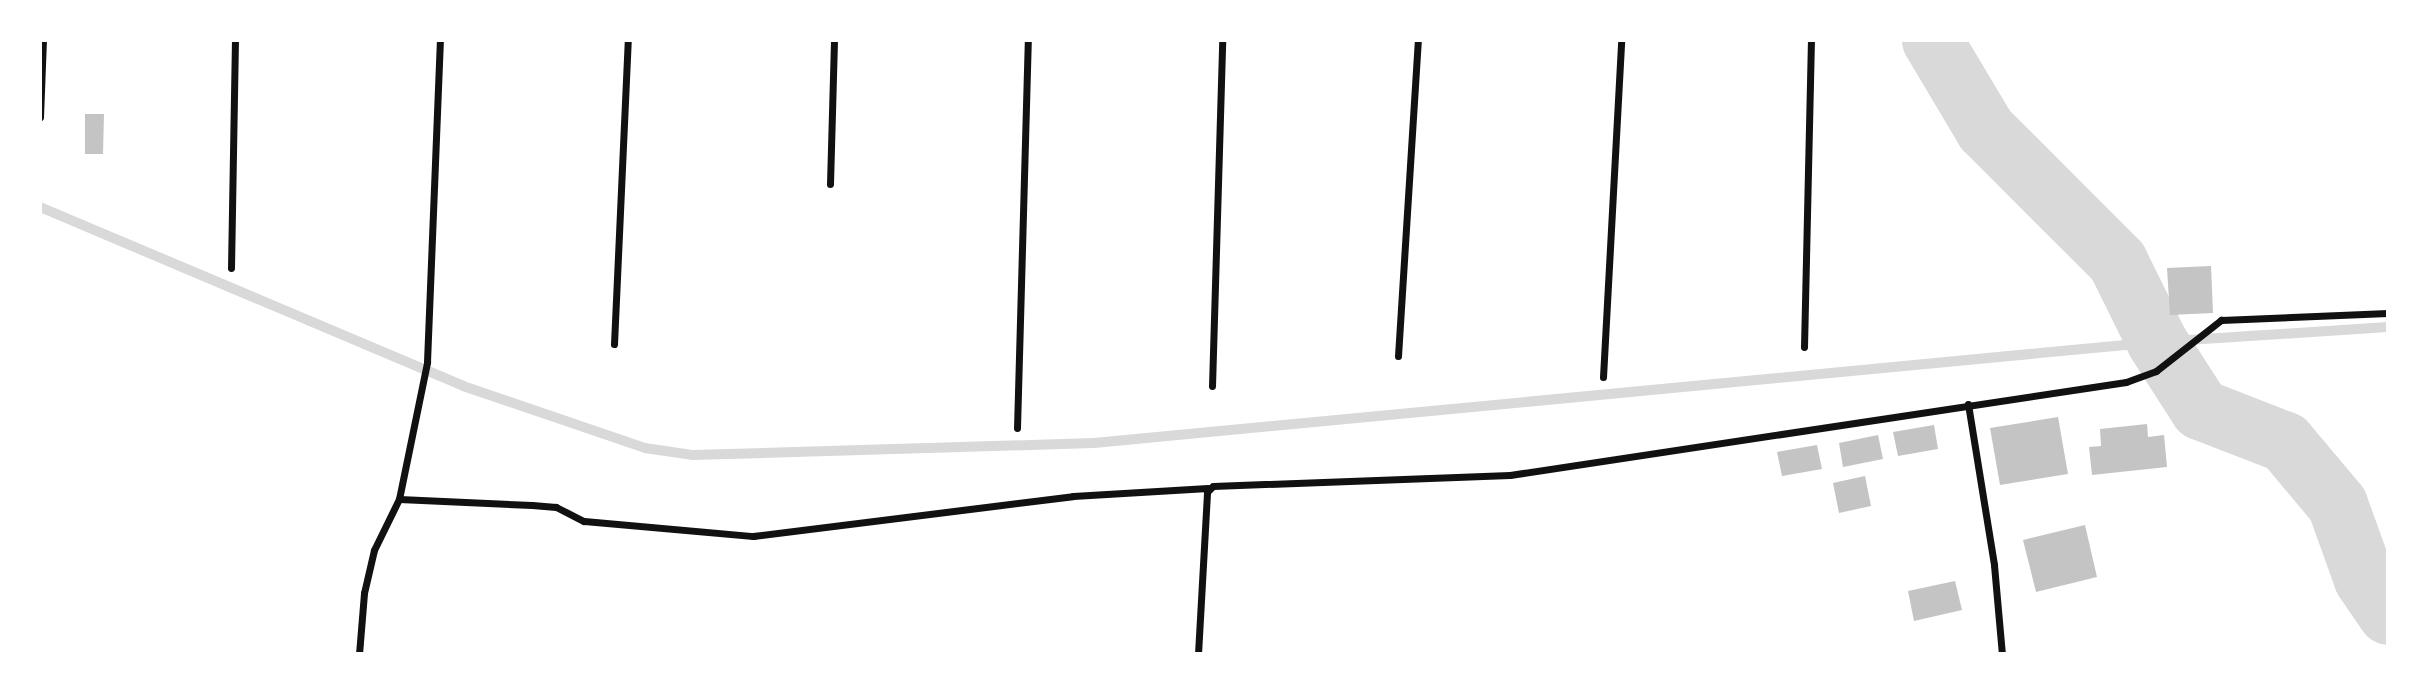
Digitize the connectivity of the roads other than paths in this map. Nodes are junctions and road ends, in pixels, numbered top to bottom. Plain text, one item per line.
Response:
1 (43, 40) edge
2 (235, 40) edge
3 (440, 40) edge
4 (628, 40) edge
5 (834, 40) edge
6 (1028, 40) edge
7 (1222, 40) edge
8 (1418, 40) edge
9 (1621, 40) edge
10 (1811, 40) edge
11 (41, 87) edge
12 (40, 117) edge
13 (830, 184) dead end
14 (231, 268) dead end
15 (2388, 313) edge
16 (614, 344) dead end
17 (1804, 347) dead end
18 (1398, 356) dead end
19 (1603, 377) dead end
20 (1212, 386) dead end
21 (1968, 404) junction
22 (1017, 428) dead end
23 (1208, 488) junction
24 (398, 499) junction
25 (359, 654) edge
26 (1198, 654) edge
27 (2002, 654) edge

1 - 11 street
2 - 14 street
3 - 24 street
4 - 16 street
5 - 13 street
6 - 22 street
7 - 20 street
8 - 18 street
9 - 19 street
10 - 17 street
11 - 12 street
15 - 21 street
21 - 23 street
21 - 27 street
23 - 24 street
23 - 26 street
24 - 25 street

